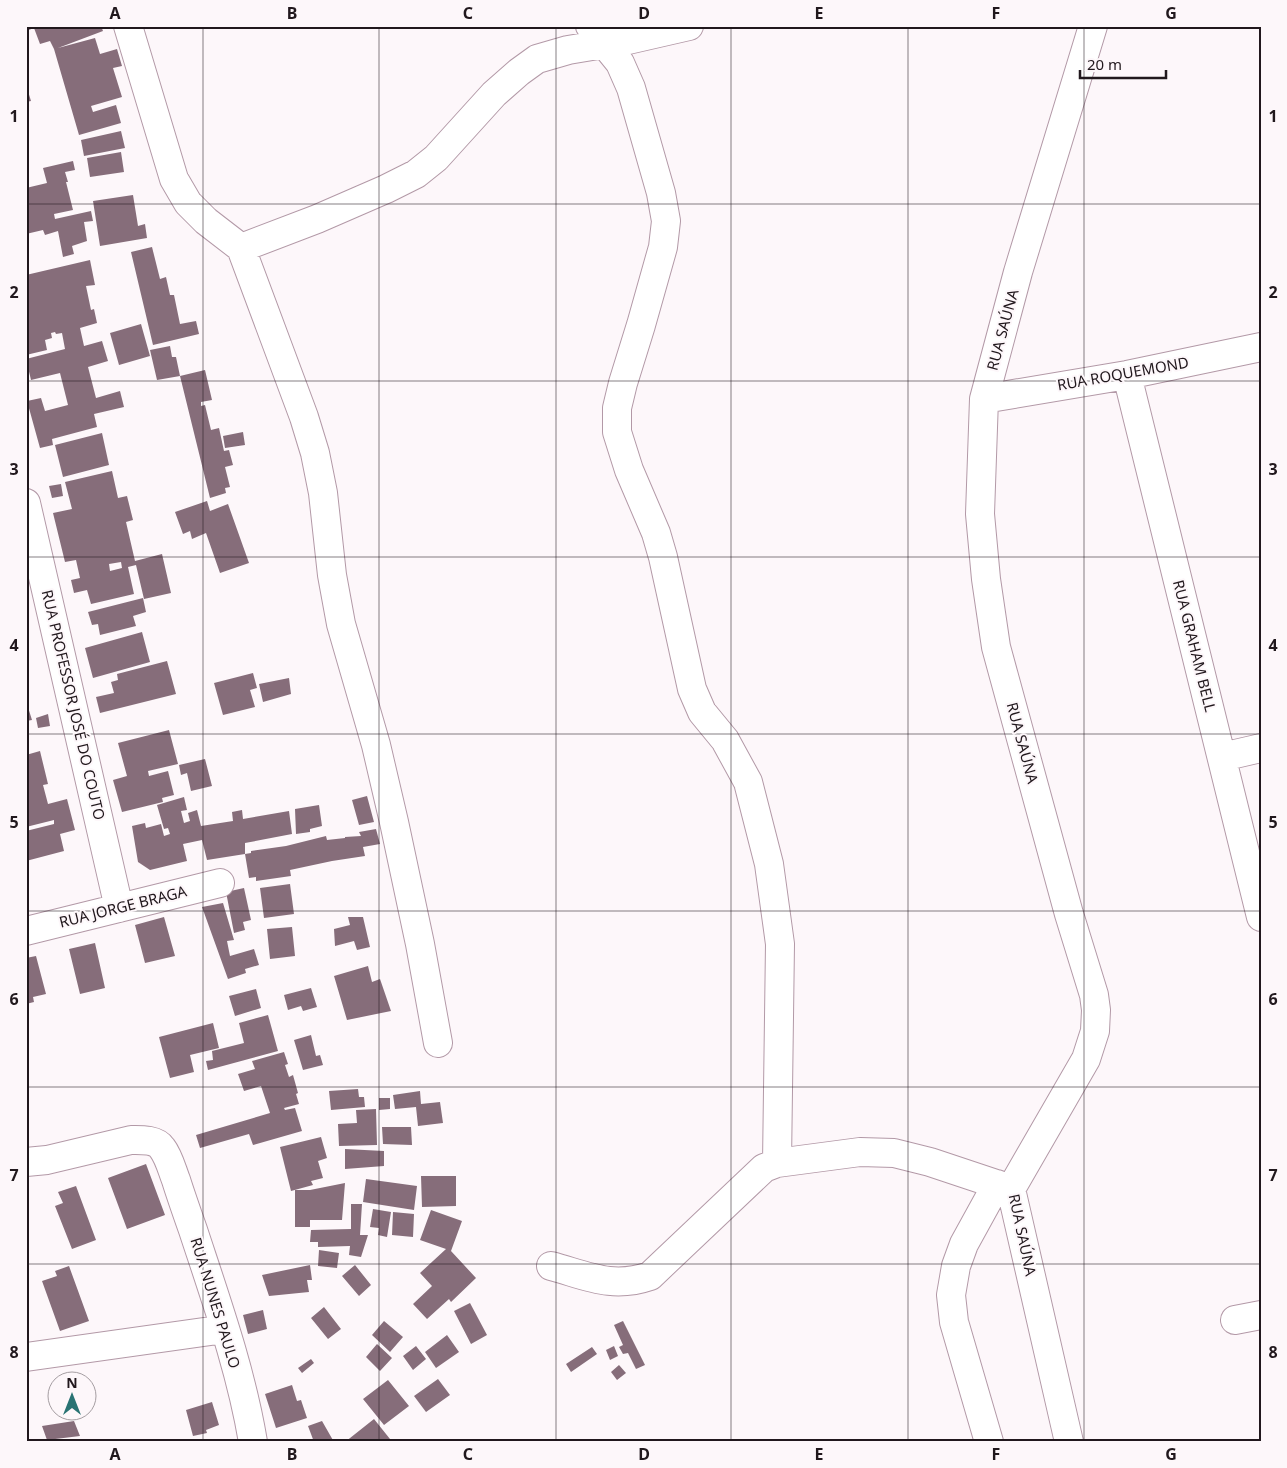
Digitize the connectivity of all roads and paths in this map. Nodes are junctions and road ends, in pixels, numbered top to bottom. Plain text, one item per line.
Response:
1 (128, 26) edge
2 (690, 26) edge
3 (1093, 26) edge
4 (608, 37) edge
5 (241, 248) junction
6 (1261, 347) edge
7 (1127, 375) junction
8 (984, 398) junction
9 (26, 503) edge
10 (1261, 748) edge
11 (1222, 757) junction
12 (220, 883) dead end
13 (119, 908) junction
14 (1261, 917) edge
15 (26, 931) edge
16 (438, 1043) dead end
17 (26, 1162) edge
18 (777, 1163) junction
19 (1004, 1186) junction
20 (551, 1266) dead end
21 (225, 1329) junction
22 (26, 1358) edge
23 (253, 1442) edge
24 (989, 1442) edge
25 (1069, 1442) edge

1 - 5 street
2 - 4 street
3 - 8 street, RUA SAÚNA
4 - 5 street
4 - 18 street
5 - 16 street
6 - 7 street, RUA ROQUEMOND
7 - 8 street, RUA ROQUEMOND
7 - 11 street, RUA GRAHAM BELL
8 - 19 street, RUA SAÚNA
9 - 13 street, RUA PROFESSOR JOSÉ DO COUTO
10 - 11 street
11 - 14 street, RUA GRAHAM BELL
12 - 13 street, RUA JORGE BRAGA
13 - 15 street, RUA JORGE BRAGA
17 - 21 street, RUA NUNES PAULO
18 - 19 street
18 - 20 street
19 - 24 street
19 - 25 street, RUA SAÚNA
21 - 22 street
21 - 23 street, RUA NUNES PAULO

